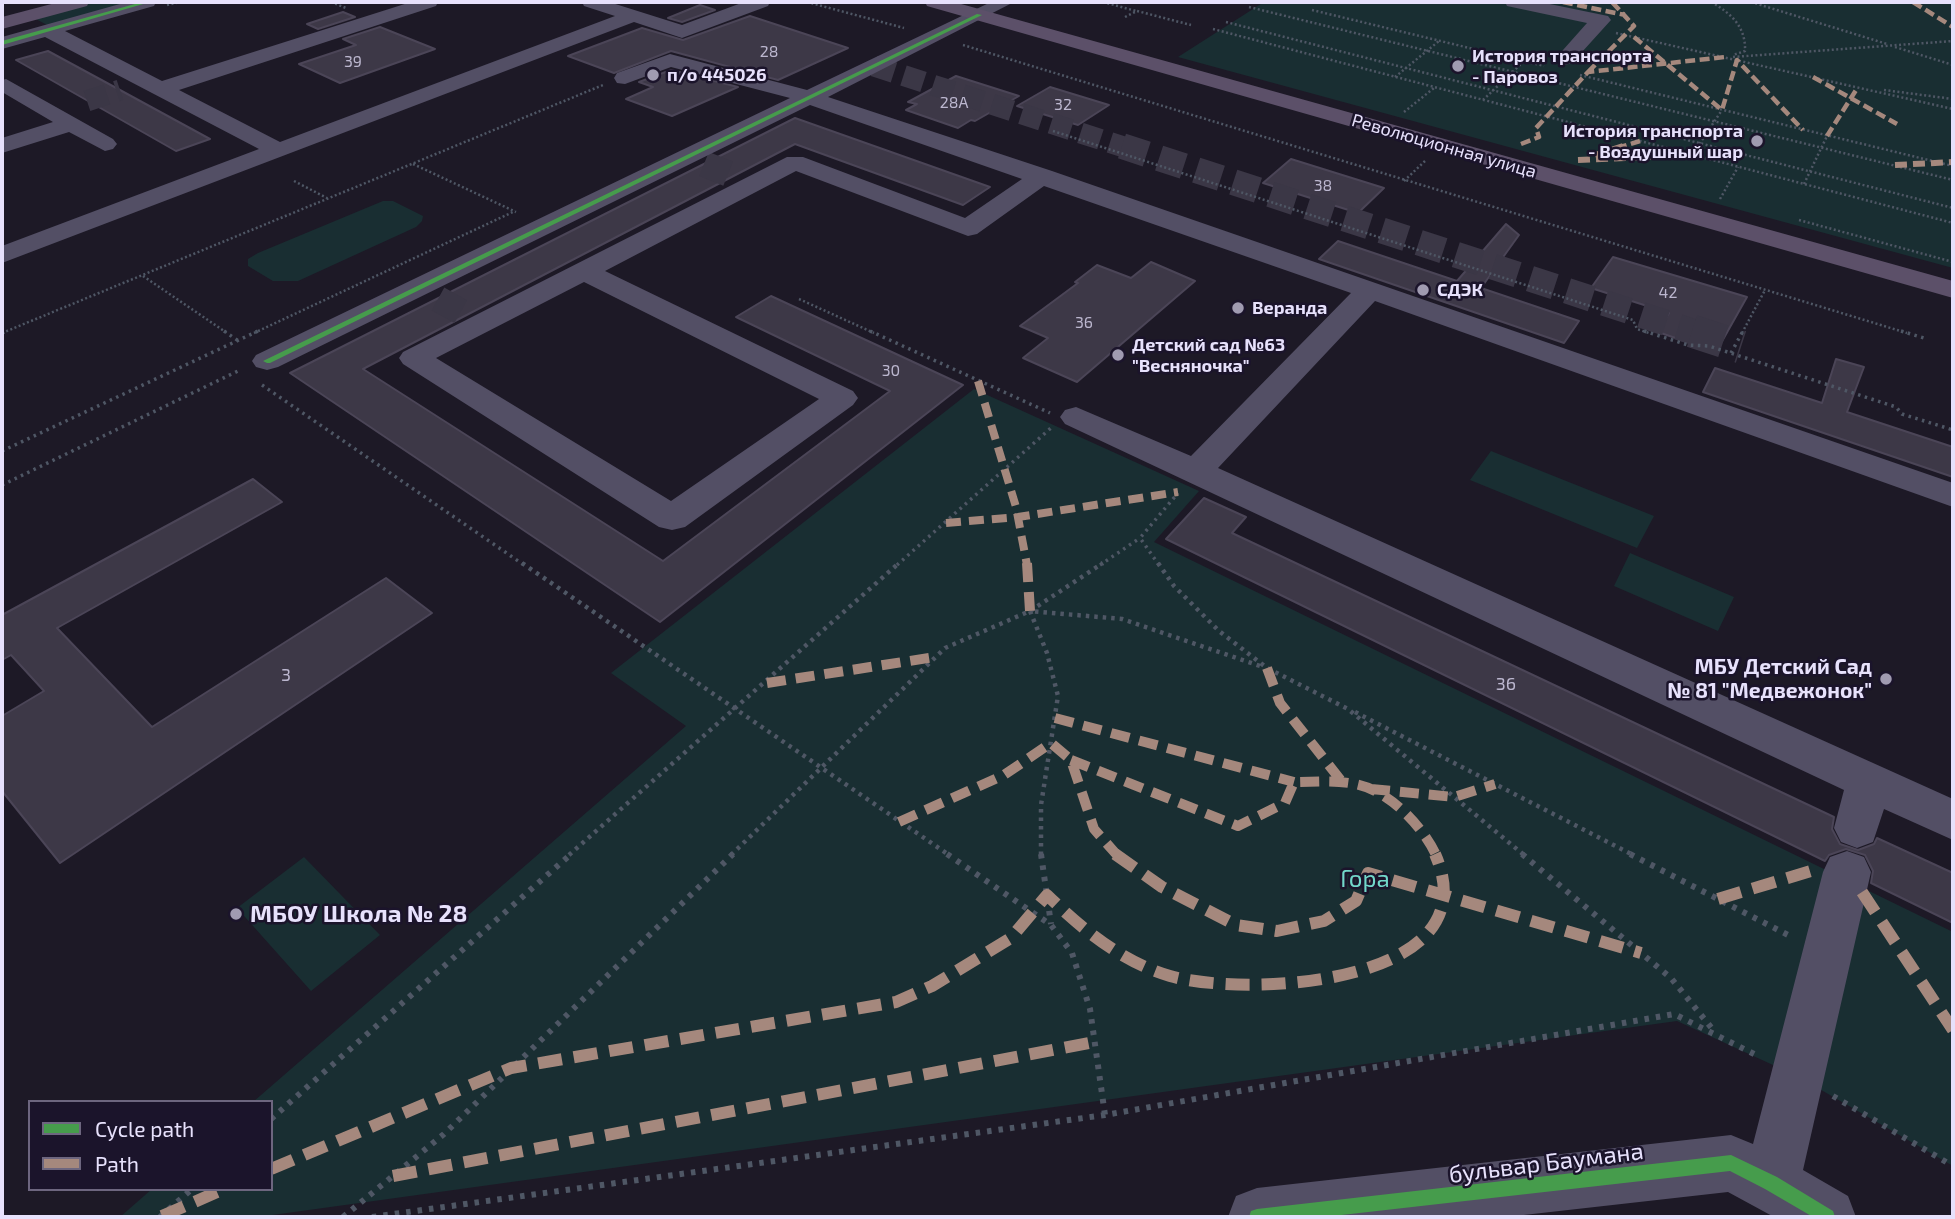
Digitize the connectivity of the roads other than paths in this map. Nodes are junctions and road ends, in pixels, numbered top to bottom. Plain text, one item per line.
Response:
1 (37, 2) edge
2 (80, 2) edge
3 (147, 2) edge
4 (429, 2) edge
5 (592, 2) edge
6 (761, 2) edge
7 (934, 2) edge
8 (1005, 2) edge
9 (1514, 2) edge
10 (358, 7) dead end
11 (2, 11) edge
12 (979, 15) junction
13 (632, 16) junction
14 (382, 17) junction
15 (2, 23) edge
16 (47, 30) junction
17 (323, 36) junction
18 (2, 43) edge
19 (345, 46) dead end
20 (1563, 67) road end
21 (616, 80) road end
22 (153, 85) junction
23 (2, 86) edge
24 (120, 90) tunnel mouth
25 (810, 97) junction
26 (66, 113) junction
27 (981, 133) dead end
28 (105, 144) dead end
29 (2, 146) edge
30 (960, 147) junction
31 (278, 150) junction
32 (1043, 176) junction
33 (2, 255) edge
34 (584, 271) junction
35 (1370, 290) junction
36 (1953, 290) edge
37 (267, 361) road end
38 (1076, 417) dead end
39 (1195, 472) junction
40 (1953, 495) edge
41 (1868, 781) junction
42 (1953, 820) edge
43 (1771, 1182) junction
44 (1257, 1217) edge
45 (1827, 1217) edge

1 - 11 main road
2 - 15 main road
3 - 16 street
4 - 14 street
5 - 13 street
6 - 13 street
7 - 12 main road, Революционная улица
8 - 12 street
9 - 20 street
10 - 14 street
12 - 25 street
12 - 36 main road, Революционная улица
13 - 31 street
14 - 17 street
16 - 18 street
16 - 22 street
17 - 19 street
17 - 22 street
21 - 25 street
22 - 24 street
22 - 31 street
23 - 26 street
25 - 30 street
25 - 37 street
26 - 28 street
26 - 29 street
27 - 30 street
30 - 32 street
31 - 33 street
32 - 34 street
32 - 35 street
34 - 34 street
35 - 39 street
35 - 40 street
38 - 39 street
39 - 41 street
41 - 42 street
41 - 43 street
43 - 44 street, бульвар Баумана
43 - 45 street, бульвар Баумана

